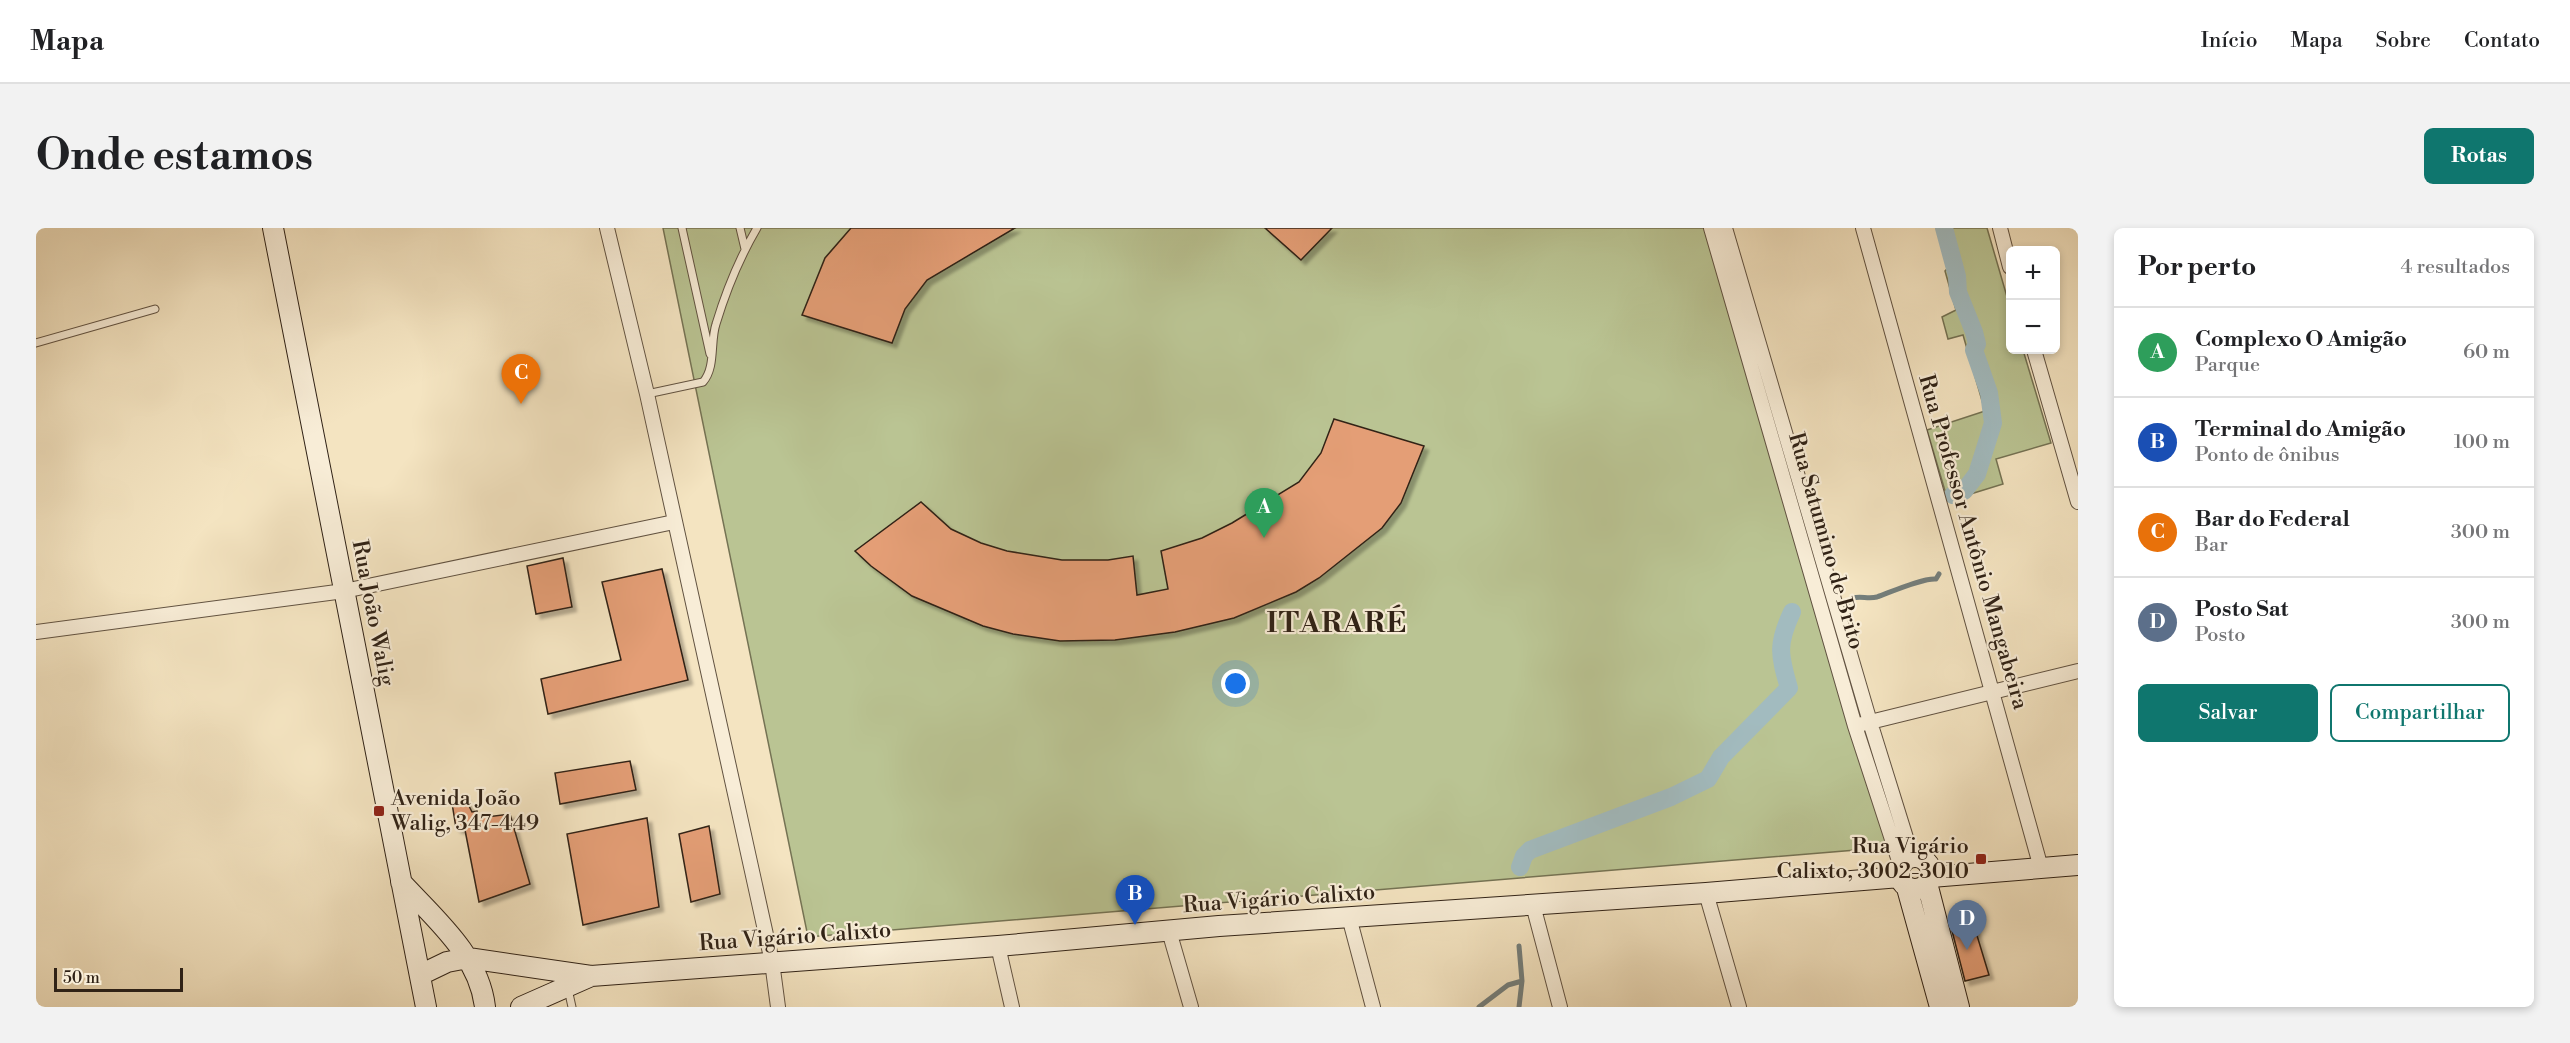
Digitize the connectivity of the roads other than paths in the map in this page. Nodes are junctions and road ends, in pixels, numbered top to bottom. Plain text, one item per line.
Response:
1 (273, 228) edge
2 (607, 228) edge
3 (682, 228) edge
4 (740, 228) edge
5 (757, 228) edge
6 (1711, 228) edge
7 (1725, 228) edge
8 (1863, 228) edge
9 (2000, 228) edge
10 (745, 249) junction
11 (2006, 251) edge
12 (155, 309) dead end
13 (36, 344) edge
14 (2035, 354) edge
15 (711, 359) junction
16 (647, 394) junction
17 (2078, 502) edge
18 (674, 522) junction
19 (344, 591) junction
20 (36, 632) edge
21 (2078, 671) edge
22 (1993, 692) junction
23 (1870, 722) junction
24 (1855, 726) junction
25 (2078, 865) edge
26 (2041, 868) junction
27 (1905, 872) junction
28 (1929, 880) junction
29 (401, 882) junction
30 (1706, 893) junction
31 (1533, 905) junction
32 (1349, 917) junction
33 (1169, 931) junction
34 (998, 946) junction
35 (468, 958) junction
36 (772, 962) junction
37 (420, 975) junction
38 (591, 976) junction
39 (567, 986) junction
40 (426, 1007) edge
41 (485, 1007) edge
42 (520, 1007) edge
43 (572, 1007) edge
44 (778, 1007) edge
45 (1012, 1007) edge
46 (1191, 1007) edge
47 (1373, 1007) edge
48 (1560, 1007) edge
49 (1739, 1007) edge
50 (1940, 1007) edge
51 (1959, 1007) edge

1 - 19 main road, Rua João Walig
2 - 16 street
3 - 15 lane
4 - 10 lane
5 - 10 lane
6 - 24 street, Rua Satumino de Brito
7 - 23 street, Rua Satumino de Brito
8 - 22 street, Rua Professor Antônio Mangabeira
9 - 11 street
10 - 15 lane
12 - 13 lane
14 - 17 street
15 - 16 lane
16 - 18 street
18 - 19 street
18 - 36 street
19 - 20 street
19 - 29 main road, Rua João Walig
21 - 22 street
22 - 23 street
22 - 26 street, Rua Professor Antônio Mangabeira
23 - 24 street
23 - 27 street, Rua Satumino de Brito
24 - 27 street, Rua Satumino de Brito
25 - 26 main road
26 - 28 main road
27 - 28 main road, Rua Vigário Calixto
27 - 28 main road
27 - 30 main road, Rua Vigário Calixto
27 - 50 main road, Rua Satumino de Brito
28 - 51 main road
29 - 35 main road
29 - 37 main road, Rua João Walig
30 - 31 main road, Rua Vigário Calixto
30 - 49 street
31 - 32 main road, Rua Vigário Calixto
31 - 48 street
32 - 33 main road, Rua Vigário Calixto
32 - 47 street
33 - 34 main road, Rua Vigário Calixto
33 - 46 street
34 - 36 main road, Rua Vigário Calixto
34 - 45 street
35 - 37 main road, Rua Vigário Calixto
35 - 38 main road, Rua Vigário Calixto
35 - 41 main road
36 - 38 main road, Rua Vigário Calixto
36 - 44 street
37 - 40 main road, Rua João Walig
38 - 39 main road, Rua Vigário Calixto
39 - 42 main road, Rua Vigário Calixto
39 - 43 lane

